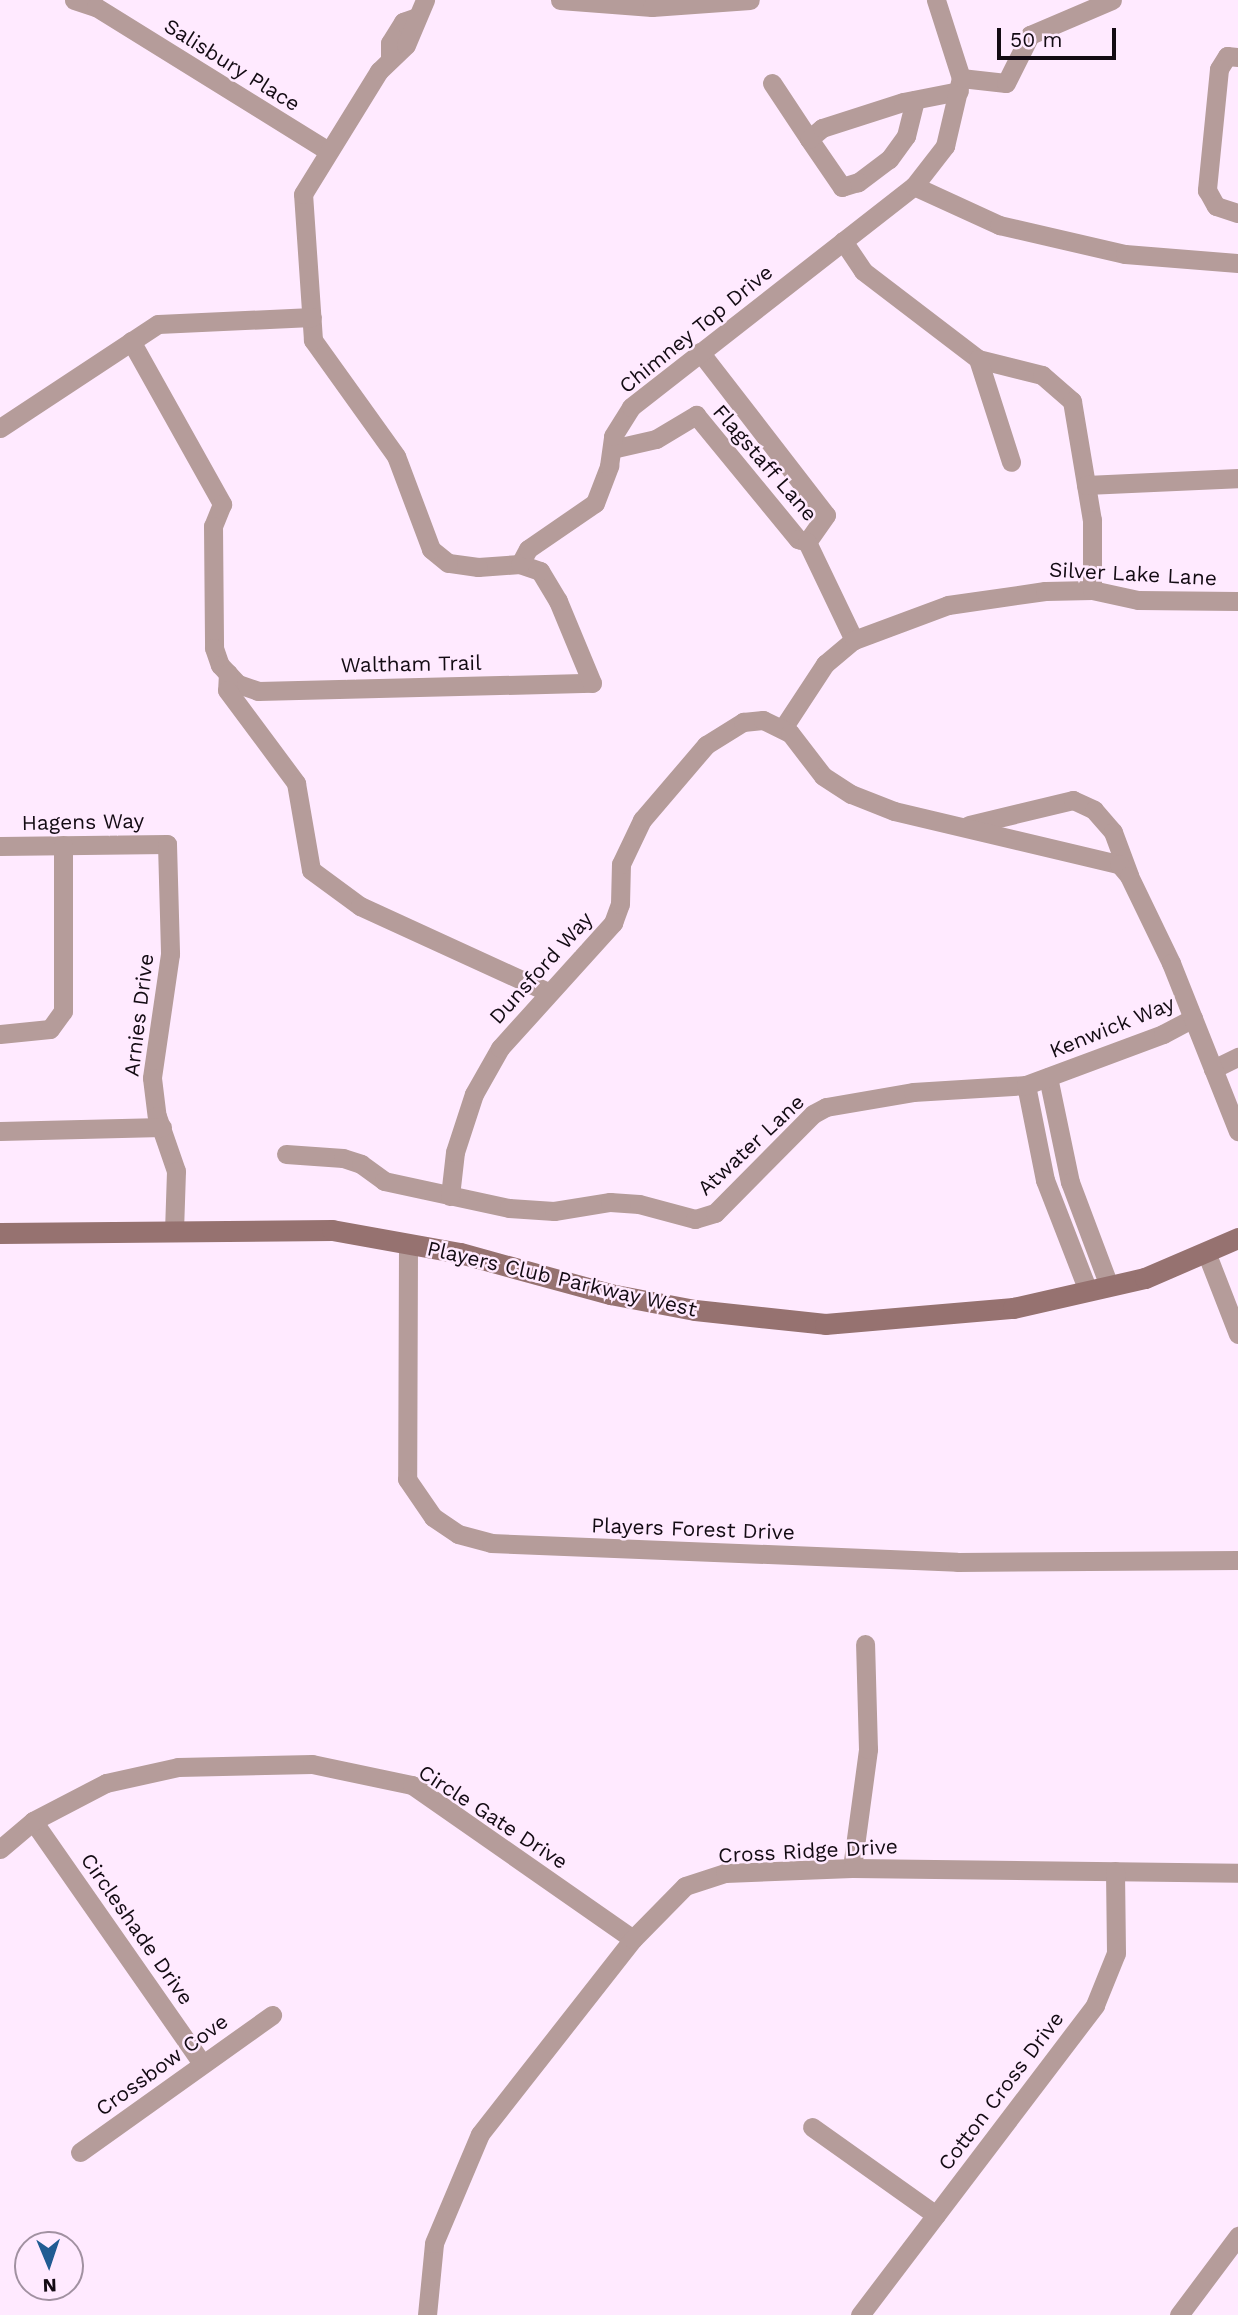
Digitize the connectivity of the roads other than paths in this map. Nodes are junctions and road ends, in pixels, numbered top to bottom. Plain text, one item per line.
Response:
1 (74, 0) edge
2 (425, 0) edge
3 (560, 0) edge
4 (750, 0) edge
5 (936, 0) edge
6 (1112, 0) edge
7 (1238, 57) edge
8 (772, 83) dead end
9 (960, 84) junction
10 (915, 100) junction
11 (809, 139) junction
12 (328, 151) junction
13 (914, 186) junction
14 (1238, 213) edge
15 (843, 241) junction
16 (1238, 263) edge
17 (312, 317) junction
18 (131, 341) junction
19 (700, 352) junction
20 (978, 359) junction
21 (0, 428) edge
22 (611, 449) junction
23 (1010, 462) dead end
24 (1238, 478) edge
25 (1086, 485) junction
26 (807, 542) junction
27 (520, 564) junction
28 (1092, 590) junction
29 (1238, 601) edge
30 (854, 640) junction
31 (231, 676) junction
32 (783, 729) junction
33 (966, 826) junction
34 (167, 844) joint
35 (63, 845) junction
36 (0, 846) edge
37 (1129, 876) junction
38 (548, 992) junction
39 (1193, 1018) junction
40 (0, 1034) edge
41 (1238, 1058) edge
42 (1213, 1069) junction
43 (1048, 1077) junction
44 (1026, 1085) junction
45 (162, 1128) junction
46 (0, 1131) edge
47 (1238, 1131) edge
48 (1062, 1151) junction
49 (286, 1154) dead end
50 (1040, 1157) junction
51 (1074, 1194) junction
52 (450, 1196) junction
53 (1052, 1202) junction
54 (174, 1230) junction
55 (0, 1233) edge
56 (1238, 1238) edge
57 (408, 1245) junction
58 (1206, 1252) junction
59 (1098, 1289) junction
60 (1238, 1334) edge
61 (1238, 1560) edge
62 (864, 1644) dead end
63 (33, 1821) junction
64 (0, 1849) edge
65 (852, 1868) junction
66 (1115, 1871) junction
67 (1238, 1873) edge
68 (633, 1939) junction
69 (272, 2015) dead end
70 (202, 2063) junction
71 (812, 2127) dead end
72 (80, 2152) dead end
73 (936, 2214) junction
74 (1238, 2236) edge
75 (427, 2315) edge
76 (860, 2315) edge
77 (1179, 2315) edge

1 - 12 street, Salisbury Place
2 - 12 street
3 - 4 street
5 - 9 street
6 - 9 street
7 - 14 street
8 - 11 street
9 - 10 street
9 - 13 street, Chimney Top Drive
10 - 11 street
10 - 11 street
12 - 17 street
13 - 15 street, Chimney Top Drive
13 - 16 street
15 - 19 street, Chimney Top Drive
15 - 20 street
17 - 18 street
17 - 27 street
18 - 21 street
18 - 31 street
19 - 22 street, Chimney Top Drive
19 - 26 street
20 - 23 street
20 - 25 street
22 - 26 street, Flagstaff Lane
22 - 27 street, Chimney Top Drive
24 - 25 street
25 - 28 street
26 - 30 street
27 - 31 street, Waltham Trail
28 - 29 street, Silver Lake Lane
28 - 30 street, Silver Lake Lane
30 - 32 street, Silver Lake Lane
31 - 38 street
32 - 33 street
32 - 38 street, Dunsford Way
33 - 37 street
33 - 37 street
34 - 35 street, Hagens Way
34 - 45 street, Arnies Drive
35 - 36 street, Hagens Way
35 - 40 street
37 - 39 street
38 - 52 street, Dunsford Way
39 - 42 street
39 - 43 street, Kenwick Way
41 - 42 street
42 - 47 street
43 - 44 street, Atwater Lane
43 - 48 street
44 - 50 street
44 - 52 street, Atwater Lane
45 - 46 street
45 - 54 street, Arnies Drive
48 - 50 street
48 - 51 street
49 - 52 street, Atwater Lane
50 - 53 street
51 - 53 street
51 - 59 street
53 - 59 street
54 - 55 street, Players Club Parkway West
54 - 57 street, Players Club Parkway West
56 - 58 street, Players Club Parkway West
57 - 59 street, Players Club Parkway West
57 - 61 street, Players Forest Drive
58 - 59 street, Players Club Parkway West
58 - 60 street
62 - 65 street
63 - 64 street, Circle Gate Drive
63 - 68 street, Circle Gate Drive
63 - 70 street, Circleshade Drive
65 - 66 street, Cross Ridge Drive
65 - 68 street, Cross Ridge Drive
66 - 67 street, Cross Ridge Drive
66 - 73 street, Cotton Cross Drive
68 - 75 street, Cross Ridge Drive
69 - 70 street, Crossbow Cove
70 - 72 street, Crossbow Cove
71 - 73 street
73 - 76 street, Cotton Cross Drive
74 - 77 street

